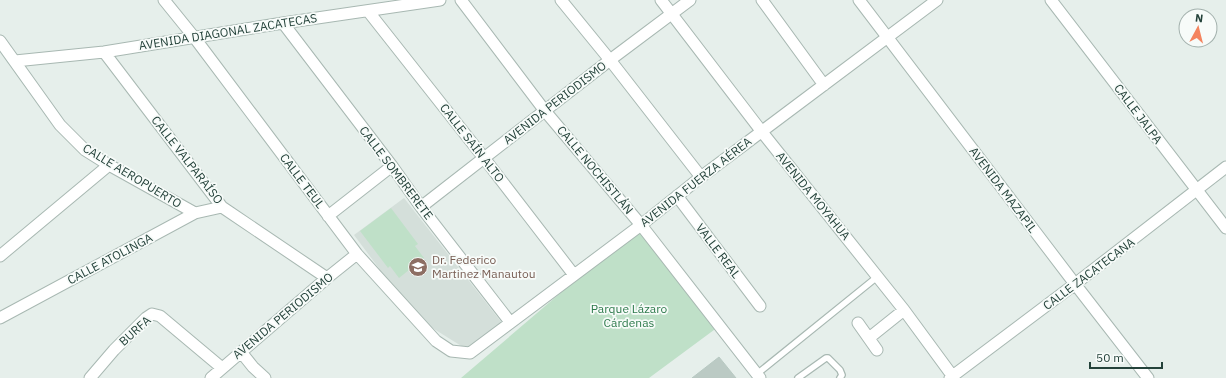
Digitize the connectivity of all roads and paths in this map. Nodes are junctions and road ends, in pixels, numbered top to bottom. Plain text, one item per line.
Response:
1 (164, 0) edge
2 (440, 0) edge
3 (461, 0) edge
4 (560, 0) edge
5 (661, 0) edge
6 (690, 0) edge
7 (762, 0) edge
8 (859, 0) edge
9 (937, 0) edge
10 (1051, 0) edge
11 (368, 11) junction
12 (671, 14) junction
13 (283, 23) junction
14 (194, 38) junction
15 (887, 38) junction
16 (0, 41) edge
17 (104, 52) junction
18 (610, 60) junction
19 (15, 61) junction
20 (824, 85) junction
21 (545, 111) junction
22 (762, 132) junction
23 (484, 158) junction
24 (109, 165) junction
25 (392, 166) junction
26 (1226, 167) edge
27 (701, 177) junction
28 (1196, 190) junction
29 (677, 196) junction
30 (222, 207) junction
31 (421, 207) junction
32 (194, 213) junction
33 (328, 216) junction
34 (641, 225) junction
35 (1226, 228) edge
36 (357, 254) junction
37 (0, 256) edge
38 (574, 275) junction
39 (877, 276) junction
40 (327, 278) junction
41 (1075, 284) junction
42 (760, 306) dead end
43 (904, 310) junction
44 (0, 318) edge
45 (510, 322) junction
46 (858, 323) dead end
47 (869, 338) junction
48 (877, 350) dead end
49 (452, 351) joint
50 (241, 352) junction
51 (222, 368) junction
52 (758, 376) edge
53 (952, 377) edge
54 (90, 378) edge
55 (211, 378) edge
56 (265, 378) edge
57 (798, 378) edge
58 (840, 378) edge
59 (1148, 378) edge

1 - 14 street, CALLE TEUL
2 - 11 street, AVENIDA DIAGONAL ZACATECAS
3 - 21 street, CALLE NOCHISTLÁN
4 - 18 street
5 - 12 street, AVENIDA MOYAHUA
6 - 12 street, AVENIDA PERIODISMO
7 - 20 street
8 - 15 street, AVENIDA MAZAPIL
9 - 15 street, AVENIDA FUERZA AÉREA
10 - 28 street, CALLE JALPA
11 - 13 street, AVENIDA DIAGONAL ZACATECAS
11 - 23 street, CALLE SAÍN ALTO
12 - 18 street, AVENIDA PERIODISMO
12 - 22 street, AVENIDA MOYAHUA
13 - 14 street, AVENIDA DIAGONAL ZACATECAS
13 - 25 street, CALLE SOMBRERETE
14 - 17 street, AVENIDA DIAGONAL ZACATECAS
14 - 33 street, CALLE TEUL
15 - 20 street, AVENIDA FUERZA AÉREA
15 - 41 street, AVENIDA MAZAPIL
16 - 19 street, CALLE AEROPUERTO
17 - 19 street, AVENIDA DIAGONAL ZACATECAS
17 - 30 street, CALLE VALPARAÍSO
18 - 21 street, AVENIDA PERIODISMO
18 - 27 street
19 - 24 street, CALLE AEROPUERTO
20 - 22 street, AVENIDA FUERZA AÉREA
21 - 23 street, AVENIDA PERIODISMO
21 - 34 street, CALLE NOCHISTLÁN
22 - 27 street, AVENIDA FUERZA AÉREA
22 - 39 street, AVENIDA MOYAHUA
23 - 31 street, AVENIDA PERIODISMO
23 - 38 street, CALLE SAÍN ALTO
24 - 32 street, CALLE AEROPUERTO
24 - 37 street
25 - 31 street, CALLE SOMBRERETE
25 - 33 street
26 - 28 street, CALLE ZACATECANA
27 - 29 street, AVENIDA FUERZA AÉREA
28 - 35 street, CALLE JALPA
28 - 41 street, CALLE ZACATECANA
29 - 34 street, AVENIDA FUERZA AÉREA
29 - 42 street, VALLE REAL
30 - 32 street, CALLE ATOLINGA
30 - 40 street, CALLE VALPARAÍSO
31 - 45 street, CALLE SOMBRERETE
32 - 44 street, CALLE ATOLINGA
33 - 36 street, CALLE TEUL
34 - 38 street, AVENIDA FUERZA AÉREA
34 - 52 street, CALLE NOCHISTLÁN
36 - 40 street, AVENIDA PERIODISMO
36 - 49 street, CALLE TEUL
38 - 45 street, AVENIDA FUERZA AÉREA
39 - 43 street, AVENIDA MOYAHUA
39 - 52 lane
40 - 50 street, AVENIDA PERIODISMO
41 - 53 street, CALLE ZACATECANA
41 - 59 street, AVENIDA MAZAPIL
43 - 47 street
43 - 53 street, AVENIDA MOYAHUA
45 - 49 street, AVENIDA FUERZA AÉREA
46 - 47 street
47 - 48 street
50 - 51 street, AVENIDA PERIODISMO
50 - 56 street
51 - 54 street, BURFA
51 - 55 street, AVENIDA PERIODISMO
57 - 58 lane

